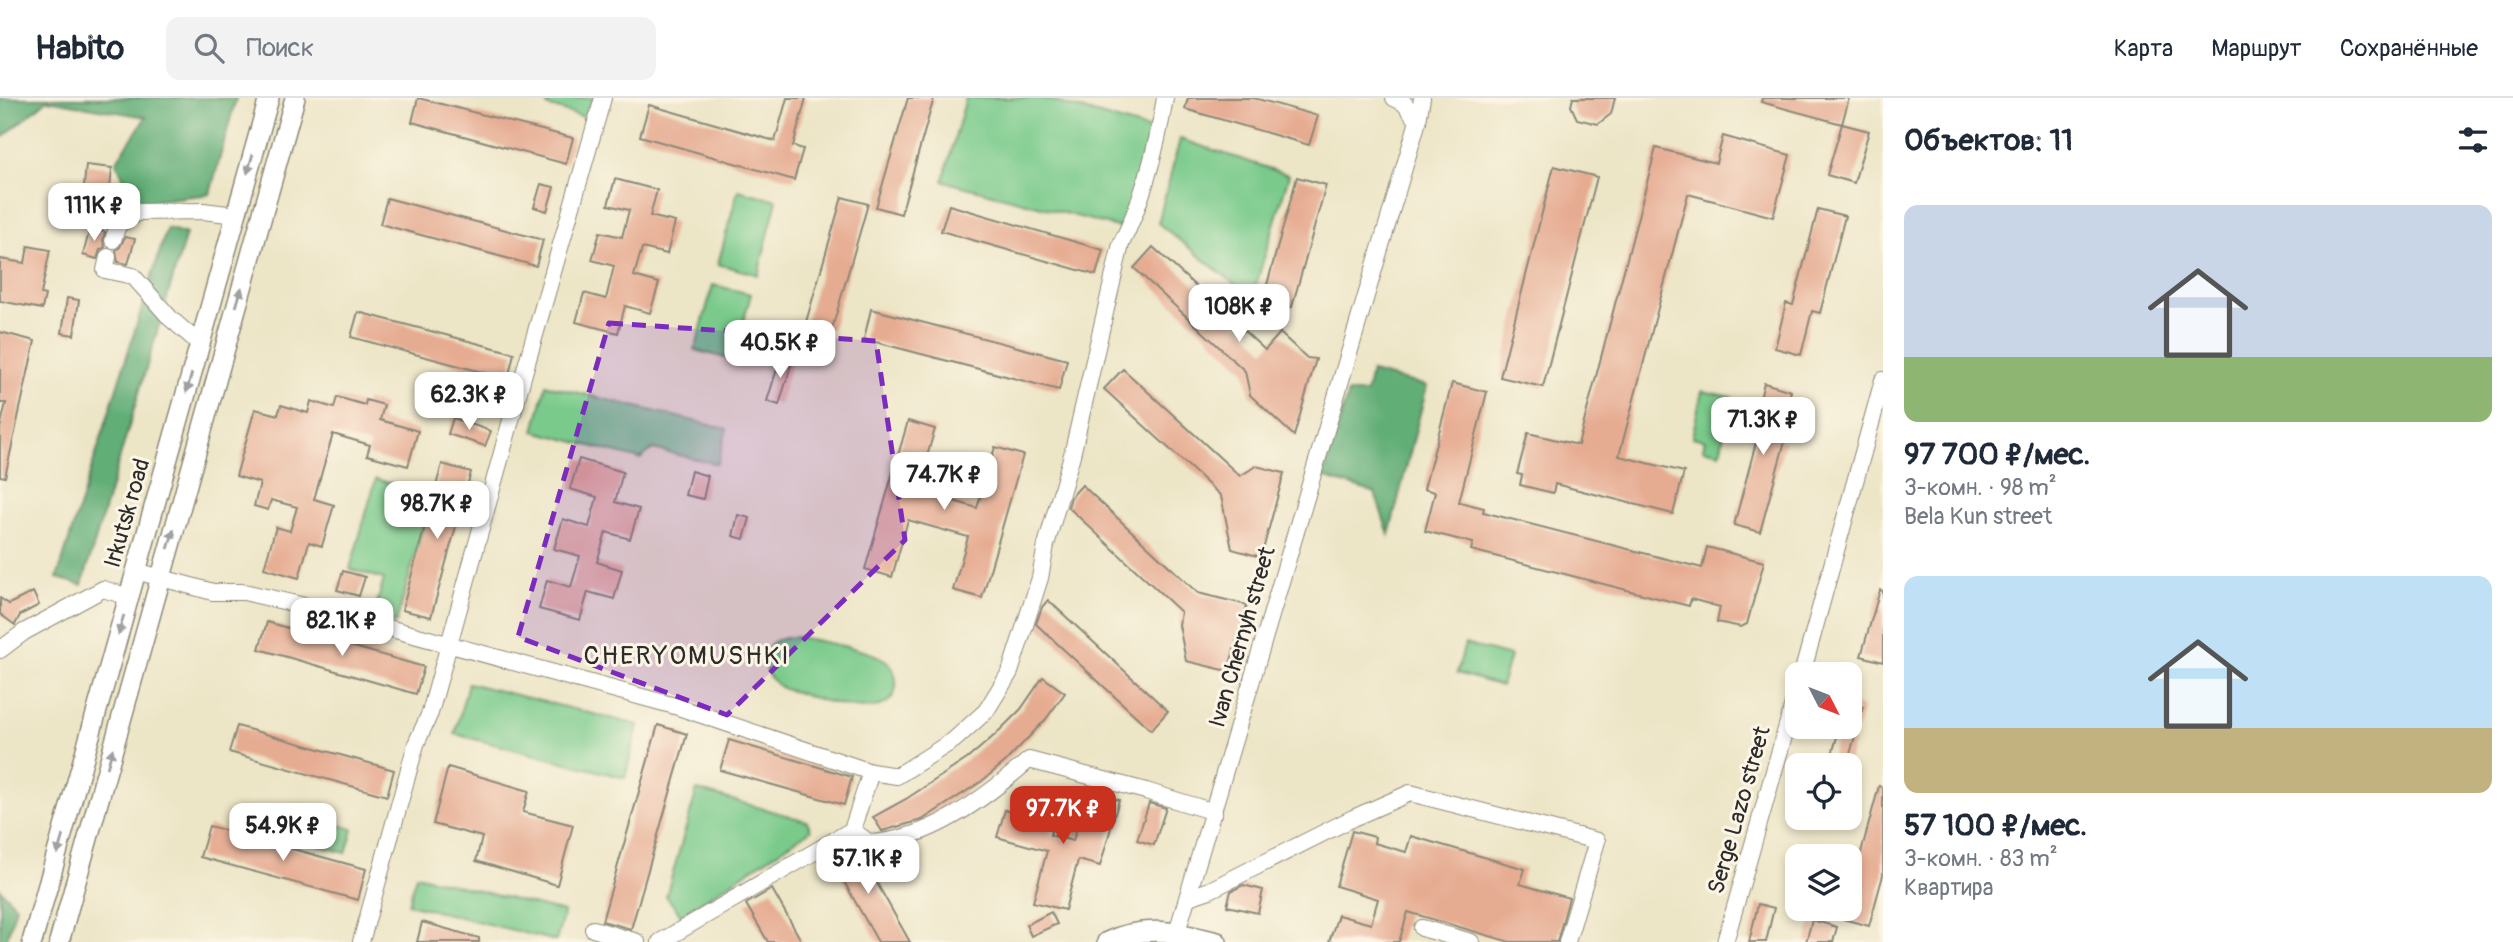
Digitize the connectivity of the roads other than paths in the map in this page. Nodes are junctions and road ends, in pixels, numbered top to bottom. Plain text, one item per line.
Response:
1 (269, 98) edge
2 (295, 98) edge
3 (603, 98) edge
4 (1165, 98) edge
5 (1394, 98) edge
6 (1422, 98) edge
7 (1418, 121) junction
8 (236, 215) junction
9 (113, 240) dead end
10 (108, 257) dead end
11 (200, 344) junction
12 (1883, 380) edge
13 (136, 571) junction
14 (160, 578) junction
15 (129, 597) junction
16 (449, 646) junction
17 (0, 650) edge
18 (1805, 662) edge
19 (1785, 733) edge
20 (871, 772) junction
21 (1214, 812) junction
22 (852, 830) junction
23 (1189, 897) junction
24 (1422, 928) dead end
25 (593, 929) dead end
26 (1176, 937) edge
27 (32, 942) edge
28 (59, 942) edge
29 (361, 942) edge
30 (637, 942) edge
31 (660, 942) edge
32 (1107, 942) edge
33 (1217, 942) edge
34 (1471, 942) edge
35 (1567, 942) edge
36 (1725, 942) edge

1 -> 8 main road, Irkutsk road
14 -> 2 main road
3 - 16 street
4 - 20 street
5 - 7 street
6 - 7 street
7 - 21 street
8 - 9 street
8 - 11 main road, Irkutsk road
10 - 11 street
11 -> 13 main road, Irkutsk road
12 - 18 street
13 - 14 street
13 - 15 main road, Irkutsk road
14 - 16 street
28 -> 14 main road
15 - 17 street
15 -> 27 main road, Irkutsk road
16 - 20 street
16 - 29 street
19 - 36 street, Serge Lazo street
20 - 22 street
21 - 22 street
21 - 23 street
22 - 31 street
23 - 26 street
23 - 35 street
24 - 34 street
25 - 30 street
26 - 32 main road
26 - 33 main road

